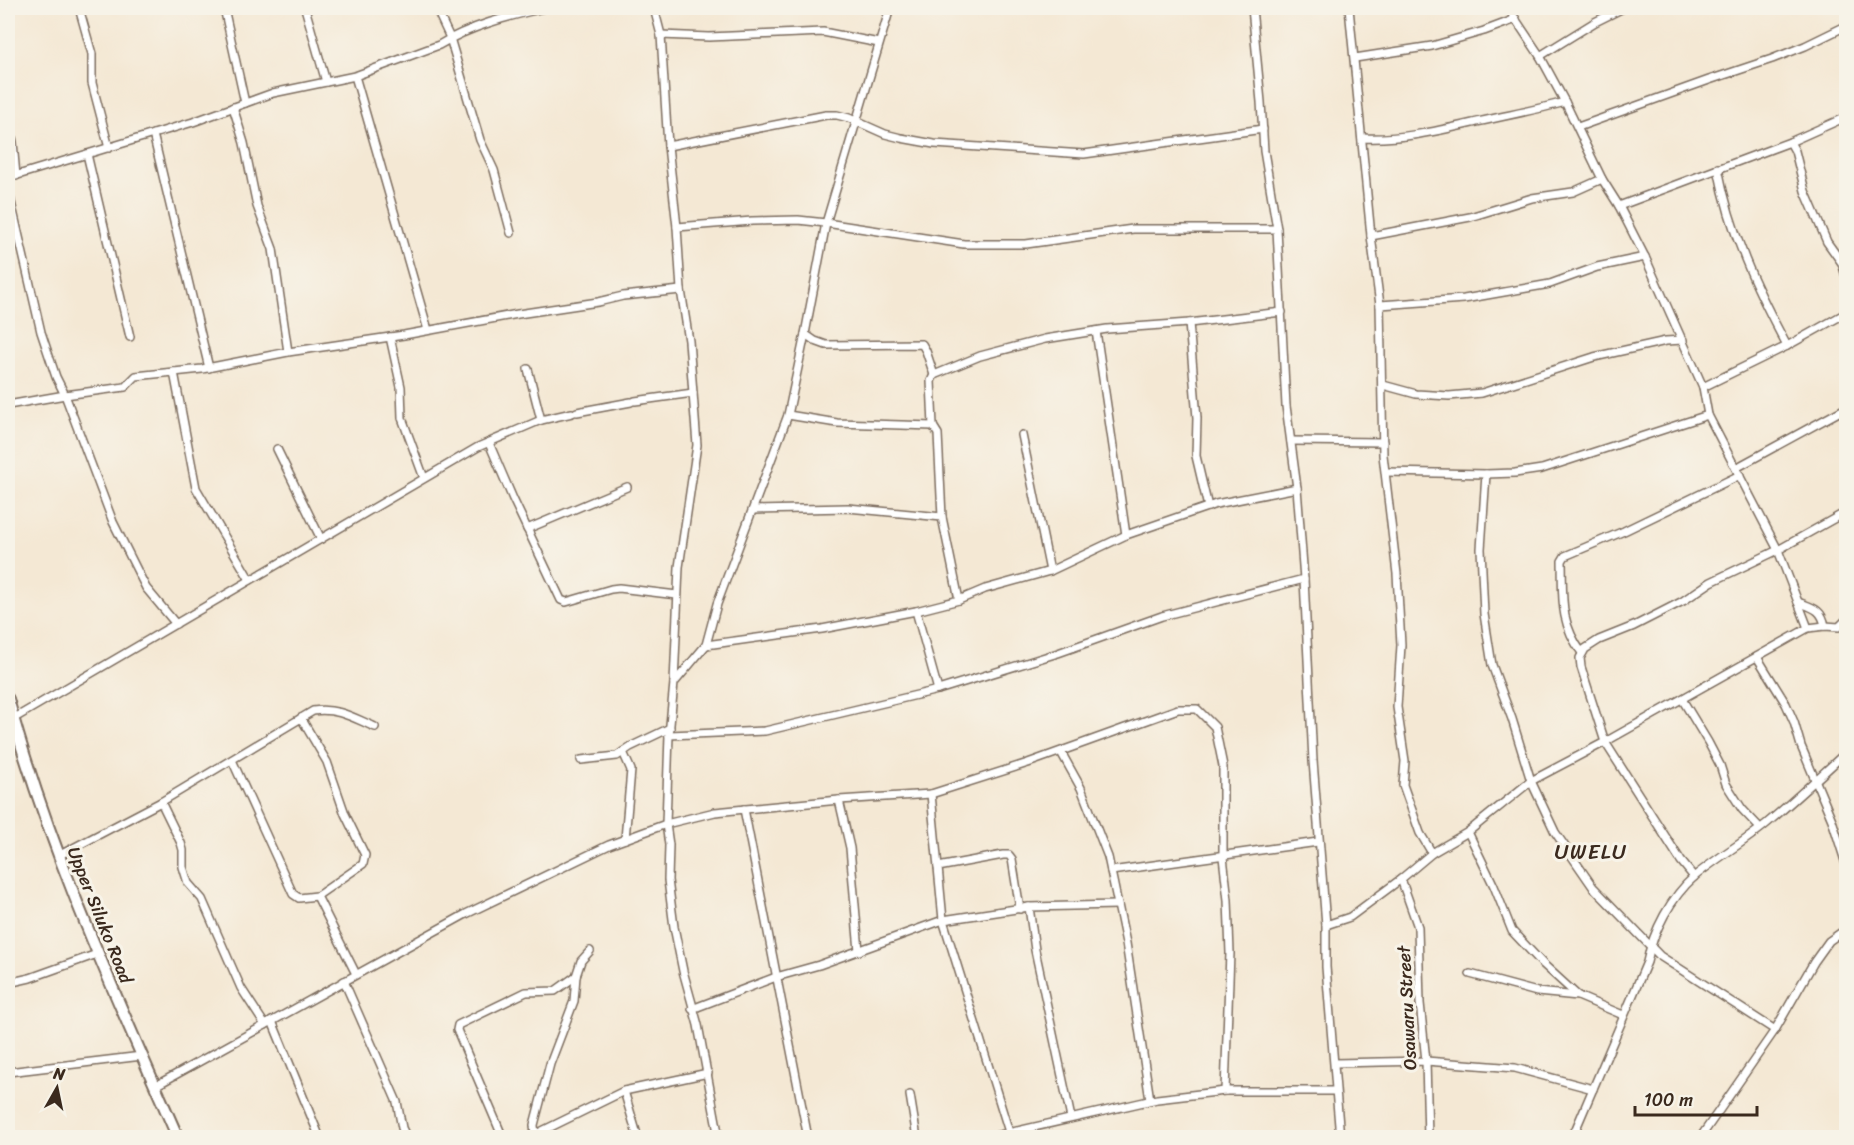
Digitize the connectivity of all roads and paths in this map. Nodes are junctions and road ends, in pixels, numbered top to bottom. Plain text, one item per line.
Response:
1 (79, 8) edge
2 (224, 8) edge
3 (305, 8) edge
4 (436, 8) edge
5 (544, 8) edge
6 (654, 8) edge
7 (890, 8) edge
8 (1252, 8) edge
9 (1349, 8) edge
10 (1508, 8) edge
11 (1623, 8) edge
12 (1516, 19) junction
13 (1846, 26) edge
14 (661, 35) junction
15 (450, 38) junction
16 (879, 43) junction
17 (1540, 56) junction
18 (1355, 57) junction
19 (355, 76) junction
20 (326, 82) junction
21 (1565, 102) junction
22 (244, 103) junction
23 (233, 107) junction
24 (1846, 117) edge
25 (8, 119) edge
26 (855, 121) junction
27 (1578, 127) junction
28 (1263, 129) junction
29 (153, 134) junction
30 (1362, 138) junction
31 (1790, 142) junction
32 (668, 146) junction
33 (109, 148) junction
34 (87, 154) junction
35 (1718, 168) junction
36 (16, 176) junction
37 (8, 178) edge
38 (1602, 179) junction
39 (8, 189) edge
40 (1619, 206) junction
41 (826, 223) junction
42 (677, 227) junction
43 (1277, 229) junction
44 (511, 232) dead end
45 (1371, 236) junction
46 (1645, 257) junction
47 (1846, 276) edge
48 (681, 290) junction
49 (1380, 305) junction
50 (1282, 312) junction
51 (1846, 313) edge
52 (1189, 323) junction
53 (428, 330) junction
54 (1096, 331) junction
55 (806, 334) junction
56 (130, 337) dead end
57 (390, 337) junction
58 (1683, 340) junction
59 (1787, 346) junction
60 (288, 352) junction
61 (209, 368) junction
62 (528, 369) dead end
63 (174, 372) junction
64 (934, 375) junction
65 (1383, 385) junction
66 (1703, 387) junction
67 (693, 393) junction
68 (65, 395) junction
69 (8, 405) edge
70 (1846, 408) edge
71 (788, 415) junction
72 (1708, 415) junction
73 (542, 420) junction
74 (933, 426) junction
75 (1022, 435) dead end
76 (1291, 441) junction
77 (1383, 442) junction
78 (489, 443) junction
79 (277, 449) dead end
80 (1386, 472) junction
81 (1738, 472) junction
82 (1486, 474) junction
83 (424, 478) junction
84 (627, 487) dead end
85 (1297, 488) junction
86 (1208, 507) junction
87 (753, 510) junction
88 (1846, 512) edge
89 (942, 518) junction
90 (527, 529) junction
91 (1126, 535) junction
92 (321, 539) junction
93 (1778, 550) junction
94 (1050, 571) junction
95 (1304, 579) junction
96 (250, 580) junction
97 (677, 596) junction
98 (959, 600) junction
99 (1798, 602) junction
100 (916, 610) junction
101 (1846, 620) edge
102 (176, 624) junction
103 (1825, 626) junction
104 (1839, 627) junction
105 (1808, 628) junction
106 (1846, 634) edge
107 (706, 645) junction
108 (1582, 653) junction
109 (1757, 657) junction
110 (674, 683) junction
111 (938, 690) junction
112 (1682, 699) junction
113 (8, 701) edge
114 (301, 718) junction
115 (13, 719) junction
116 (375, 727) dead end
117 (669, 732) junction
118 (1605, 742) junction
119 (623, 752) junction
120 (1061, 752) junction
121 (1846, 754) edge
122 (232, 760) junction
123 (581, 760) dead end
124 (1531, 781) junction
125 (1814, 781) junction
126 (931, 794) junction
127 (840, 800) junction
128 (160, 802) junction
129 (744, 809) junction
130 (666, 824) junction
131 (1760, 828) junction
132 (1468, 832) junction
133 (625, 839) junction
134 (1318, 843) junction
135 (1432, 852) junction
136 (58, 856) junction
137 (1223, 857) junction
138 (1846, 864) edge
139 (938, 867) junction
140 (1111, 871) junction
141 (1694, 877) junction
142 (1401, 879) junction
143 (317, 896) junction
144 (1118, 904) junction
145 (1029, 907) junction
146 (1020, 909) junction
147 (943, 920) junction
148 (1326, 925) junction
149 (1846, 928) edge
150 (1650, 946) junction
151 (590, 951) dead end
152 (859, 951) junction
153 (97, 954) junction
154 (356, 974) junction
155 (1470, 974) dead end
156 (576, 976) junction
157 (776, 977) junction
158 (344, 981) junction
159 (8, 983) edge
160 (1578, 996) junction
161 (692, 1009) junction
162 (1623, 1016) junction
163 (268, 1023) junction
164 (1775, 1030) junction
165 (142, 1056) junction
166 (1426, 1061) junction
167 (1335, 1063) junction
168 (8, 1072) edge
169 (708, 1073) junction
170 (155, 1086) junction
171 (1593, 1089) junction
172 (1225, 1091) junction
173 (1335, 1091) junction
174 (624, 1092) junction
175 (910, 1095) dead end
176 (1150, 1100) junction
177 (1071, 1118) junction
178 (1009, 1132) junction
179 (531, 1136) edge
180 (178, 1137) edge
181 (320, 1137) edge
182 (407, 1137) edge
183 (503, 1137) edge
184 (638, 1137) edge
185 (719, 1137) edge
186 (808, 1137) edge
187 (917, 1137) edge
188 (986, 1137) edge
189 (1340, 1137) edge
190 (1428, 1137) edge
191 (1572, 1137) edge
192 (1700, 1137) edge

1 - 33 street
2 - 22 street
3 - 20 street
4 - 15 street
5 - 15 street
6 - 14 street
7 - 16 street
8 - 28 street
9 - 18 street
10 - 12 street
11 - 17 street
12 - 17 street
12 - 18 street
13 - 27 street
14 - 16 street
14 - 32 street
15 - 19 street
15 - 44 street
16 - 26 street
17 - 21 street
18 - 30 street
19 - 20 street
19 - 53 street
20 - 22 street
21 - 27 street
21 - 30 street
22 - 23 street
23 - 29 street
23 - 60 street
24 - 31 street
25 - 36 street
26 - 28 street
26 - 32 street
26 - 41 street
27 - 38 street
28 - 43 street
29 - 33 street
29 - 61 street
30 - 45 street
31 - 35 street
31 - 47 street
32 - 42 street
33 - 34 street
34 - 36 street
34 - 56 street
35 - 40 street
35 - 59 street
36 - 37 street
38 - 40 street
38 - 45 street
39 - 68 street
40 - 46 street
41 - 42 street
41 - 43 street
41 - 55 street
42 - 48 street
43 - 50 street
45 - 49 street
46 - 49 street
46 - 58 street
48 - 53 street
48 - 67 street
49 - 65 street
50 - 52 street
50 - 76 street
51 - 59 street
52 - 54 street
52 - 86 street
53 - 57 street
54 - 64 street
54 - 91 street
55 - 64 street
55 - 71 street
57 - 60 street
57 - 83 street
58 - 65 street
58 - 66 street
59 - 66 street
60 - 61 street
61 - 63 street
62 - 73 street
63 - 68 street
63 - 96 street
64 - 74 street
65 - 77 street
66 - 72 street
67 - 73 street
67 - 97 street
68 - 69 street
68 - 102 street
70 - 81 street
71 - 74 street
71 - 87 street
72 - 81 street
72 - 82 street
73 - 78 street
74 - 89 street
75 - 94 street
76 - 77 street
76 - 85 street
77 - 80 street
78 - 83 street
78 - 90 street
79 - 92 street
80 - 82 street
80 - 135 street
81 - 93 street
81 - 108 street
82 - 124 street
83 - 92 street
84 - 90 street
85 - 86 street
85 - 95 street
86 - 91 street
87 - 89 street
87 - 107 street
88 - 93 street
89 - 98 street
90 - 97 street
91 - 94 street
92 - 96 street
93 - 99 street
93 - 108 street
94 - 98 street
95 - 111 street
95 - 134 street
96 - 102 street
97 - 110 street
98 - 100 street
99 - 103 street
99 - 105 street
100 - 107 street
100 - 111 street
101 - 104 street
102 - 115 street
103 - 104 street
103 - 105 street
104 - 106 street
105 - 109 street
107 - 110 street
108 - 118 street
109 - 112 street
109 - 125 street
110 - 117 street
111 - 117 street
112 - 118 street
112 - 131 street
113 - 115 main road, Upper Siluko Road
114 - 116 street
114 - 122 street
114 - 143 street
115 - 136 main road, Upper Siluko Road
117 - 119 street
117 - 130 street
118 - 124 street
118 - 141 street
119 - 123 street
119 - 133 street
120 - 126 street
120 - 137 street
120 - 140 street
121 - 125 street
122 - 128 street
122 - 143 street
124 - 132 street
124 - 150 street
125 - 131 street
125 - 138 street
126 - 127 street
126 - 139 street
127 - 129 street
127 - 152 street
128 - 136 street
128 - 163 street
129 - 130 street
129 - 157 street
130 - 133 street
130 - 161 street
131 - 141 street
132 - 135 street
132 - 160 street
133 - 154 street
134 - 137 street
134 - 148 street
135 - 142 street
136 - 153 main road, Upper Siluko Road
137 - 140 street
137 - 172 street
139 - 146 street
139 - 147 street
140 - 144 street
141 - 150 street
142 - 148 street
142 - 166 street, Osawaru Street
143 - 154 street
144 - 145 street
144 - 176 street
145 - 146 street
145 - 177 street
146 - 147 street
147 - 152 street
147 - 178 street
148 - 167 street
149 - 164 street
150 - 162 street
150 - 164 street
151 - 156 street
152 - 157 street
153 - 159 street
153 - 165 main road, Upper Siluko Road
154 - 158 street
155 - 160 street
156 - 179 street
156 - 183 street
157 - 161 street
157 - 186 street
158 - 163 street
158 - 182 street
160 - 162 street
161 - 169 street
162 - 171 street
163 - 170 street
163 - 181 street
164 - 192 street
165 - 168 street
165 - 170 main road, Upper Siluko Road
166 - 167 street
166 - 171 street
166 - 190 street, Osawaru Street
167 - 173 street
169 - 174 street
169 - 185 street
170 - 180 main road, Upper Siluko Road
171 - 191 street
172 - 173 street
172 - 176 street
173 - 189 street
174 - 179 street
174 - 184 street
175 - 187 street
176 - 177 street
177 - 178 street
178 - 188 street

